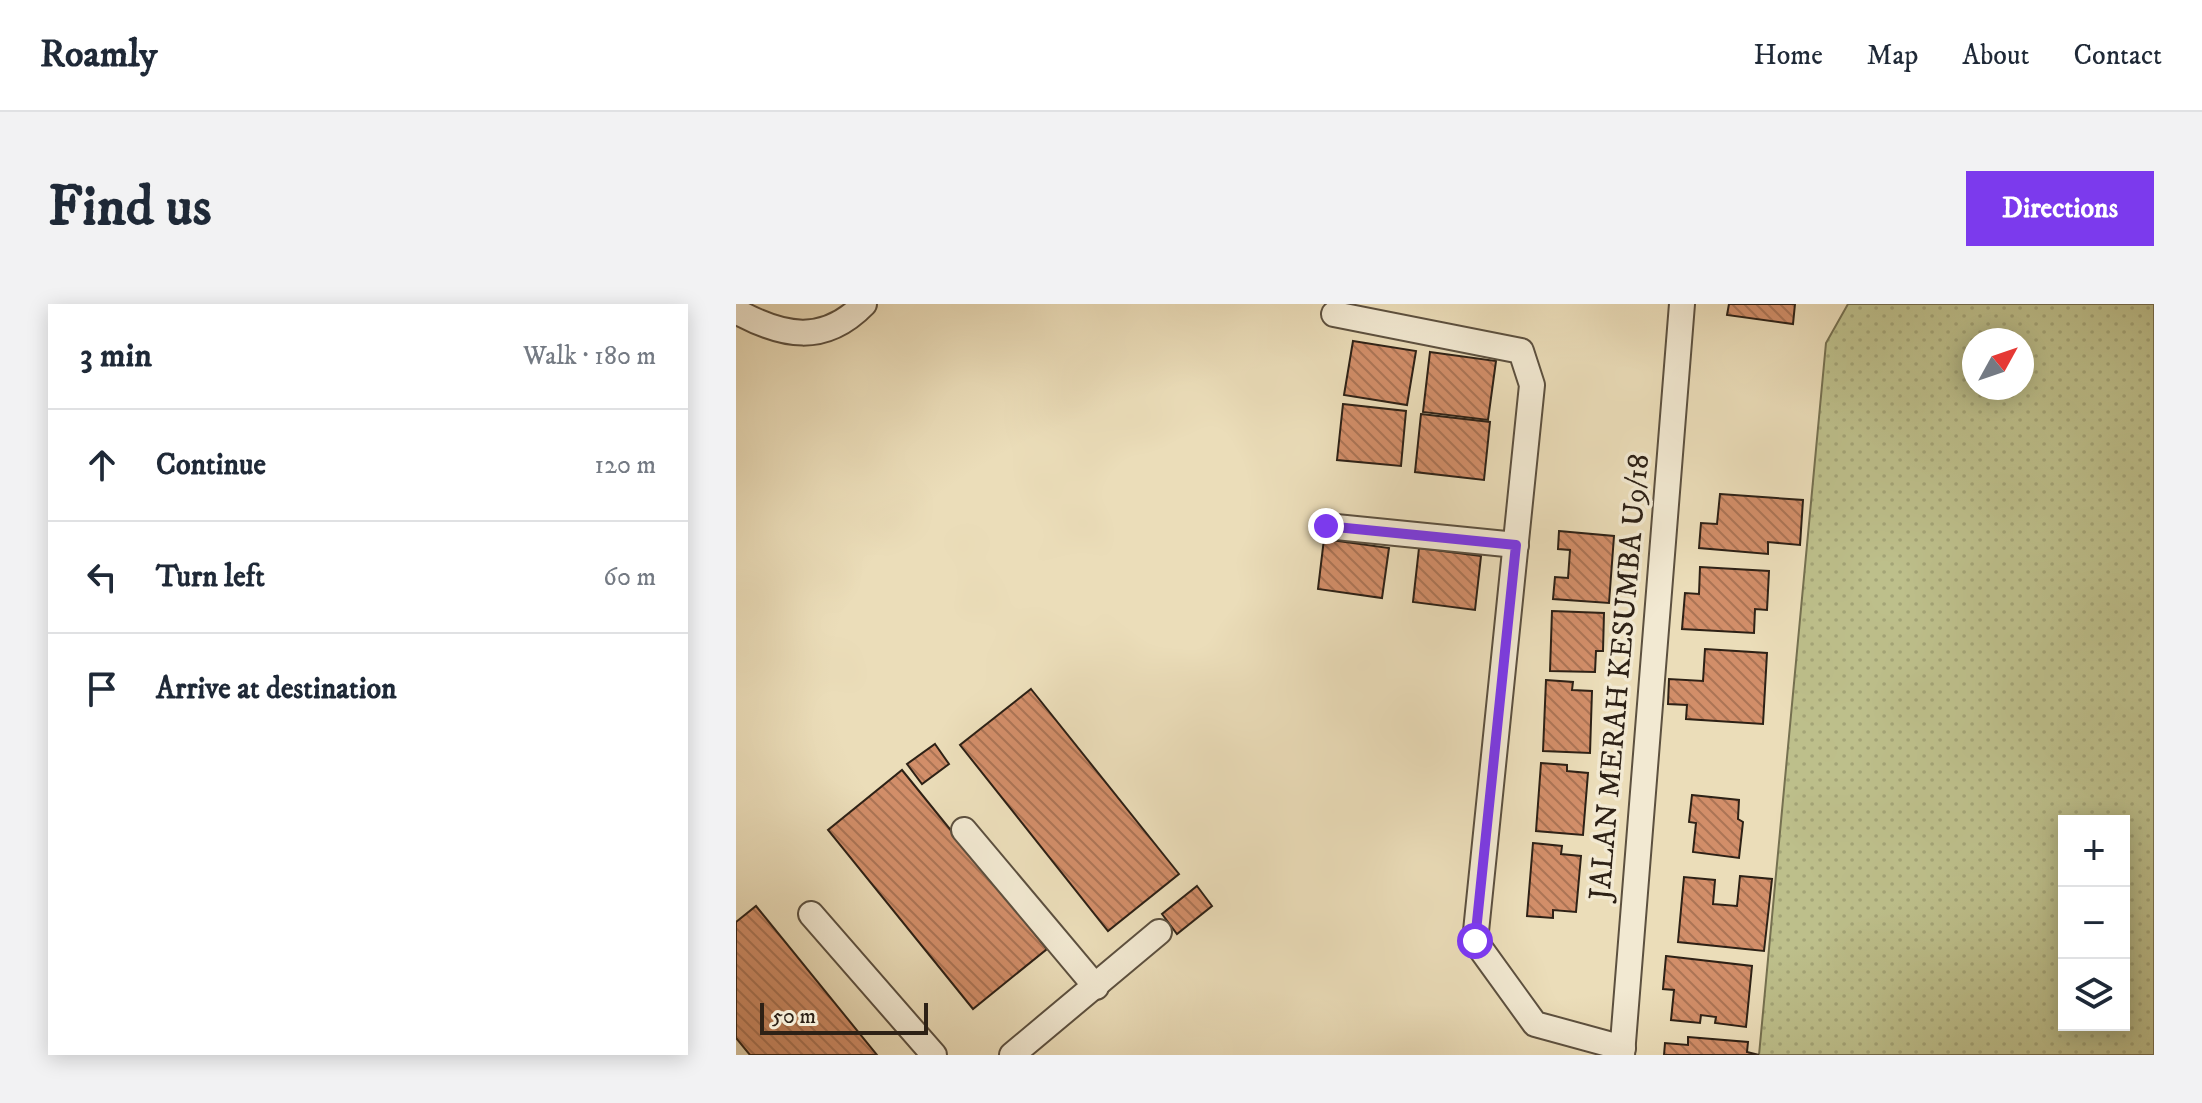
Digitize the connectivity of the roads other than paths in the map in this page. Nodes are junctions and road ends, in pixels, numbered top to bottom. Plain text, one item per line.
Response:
1 (864, 304) edge
2 (1682, 304) edge
3 (736, 311) edge
4 (1334, 314) dead end
5 (1326, 526) dead end
6 (1516, 545) junction
7 (964, 830) dead end
8 (811, 914) dead end
9 (1159, 932) dead end
10 (1096, 987) junction
11 (1622, 1051) edge
12 (934, 1055) edge
13 (1012, 1055) edge

1 - 3 street
2 - 11 street, JALAN MERAH KESUMBA U9/18
4 - 6 street
5 - 6 street
6 - 11 street
7 - 10 street
8 - 12 street
9 - 10 street
10 - 13 street

